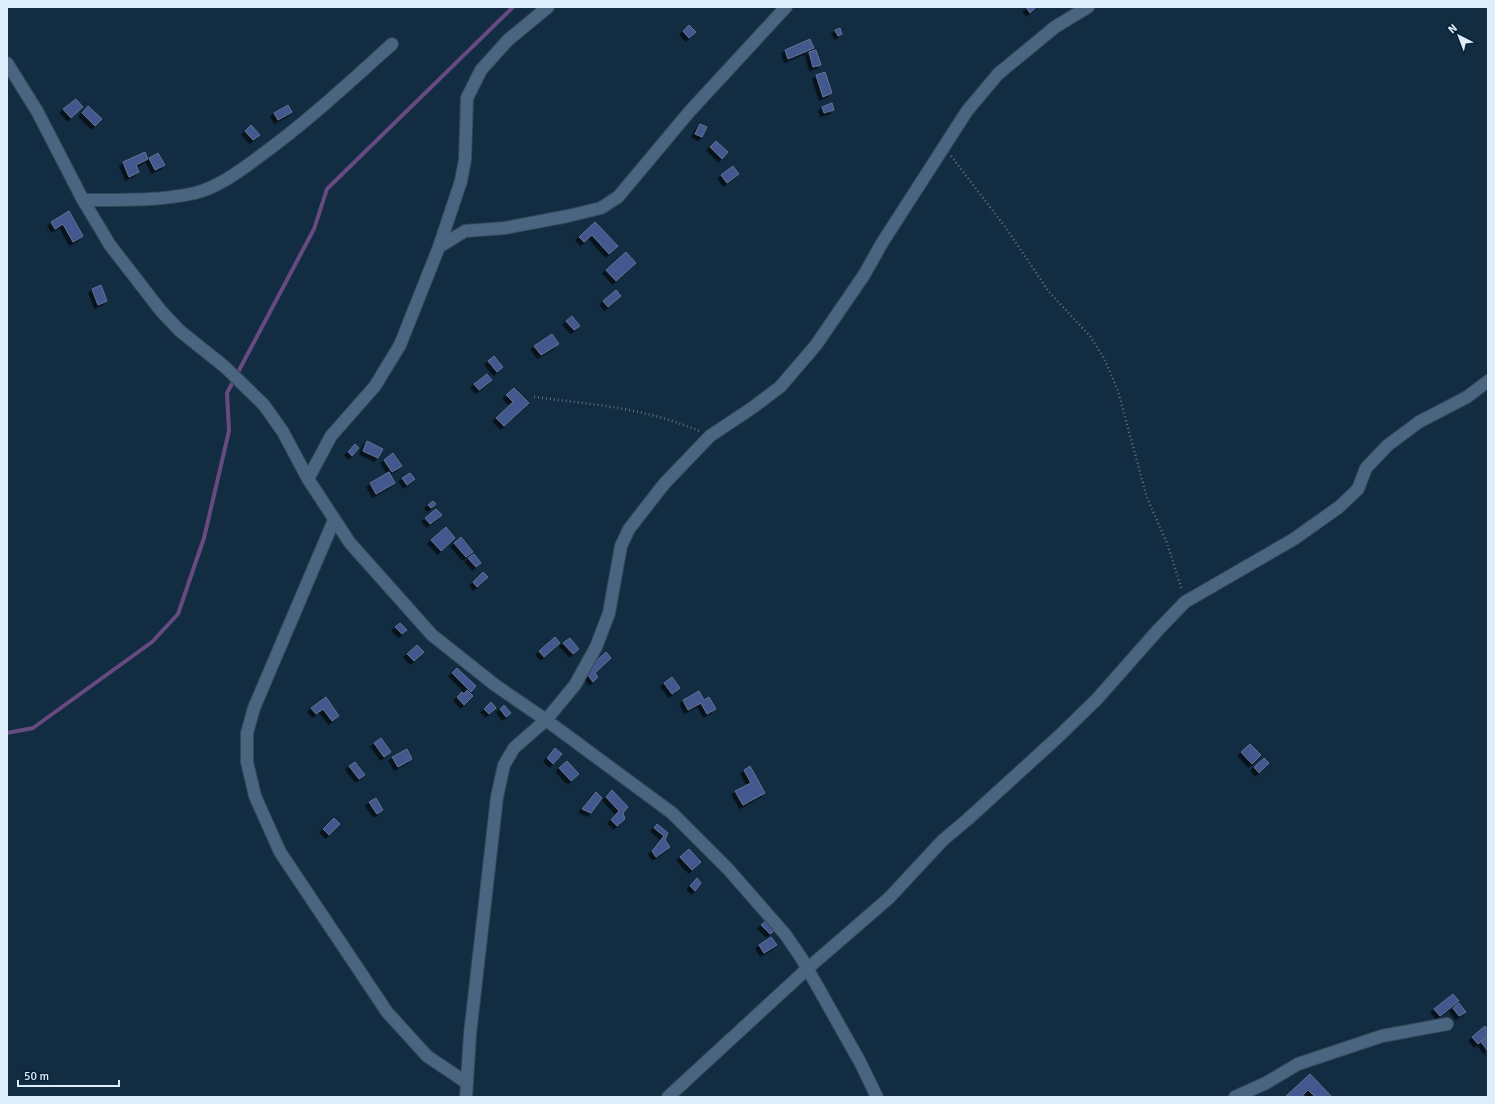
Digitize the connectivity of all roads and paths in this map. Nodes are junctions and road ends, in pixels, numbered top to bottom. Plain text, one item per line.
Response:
1 (548, 7) edge
2 (786, 7) edge
3 (1088, 7) edge
4 (392, 44) dead end
5 (7, 63) edge
6 (944, 146) junction
7 (83, 200) junction
8 (439, 247) junction
9 (1488, 381) edge
10 (534, 397) dead end
11 (710, 436) junction
12 (308, 479) junction
13 (334, 520) junction
14 (1185, 602) junction
15 (546, 720) junction
16 (807, 969) junction
17 (1447, 1024) dead end
18 (467, 1083) junction
19 (466, 1097) edge
20 (668, 1097) edge
21 (877, 1097) edge
22 (1235, 1097) edge

1 - 8 street
2 - 8 street
3 - 6 street
4 - 7 street
5 - 7 street
6 - 11 street
6 - 14 path
7 - 12 street
8 - 12 street
9 - 14 street
10 - 11 path
11 - 15 street
12 - 13 street
13 - 15 street
13 - 18 street
14 - 16 street
15 - 16 street
15 - 18 street
16 - 20 street
16 - 21 street
17 - 22 street
18 - 19 street

